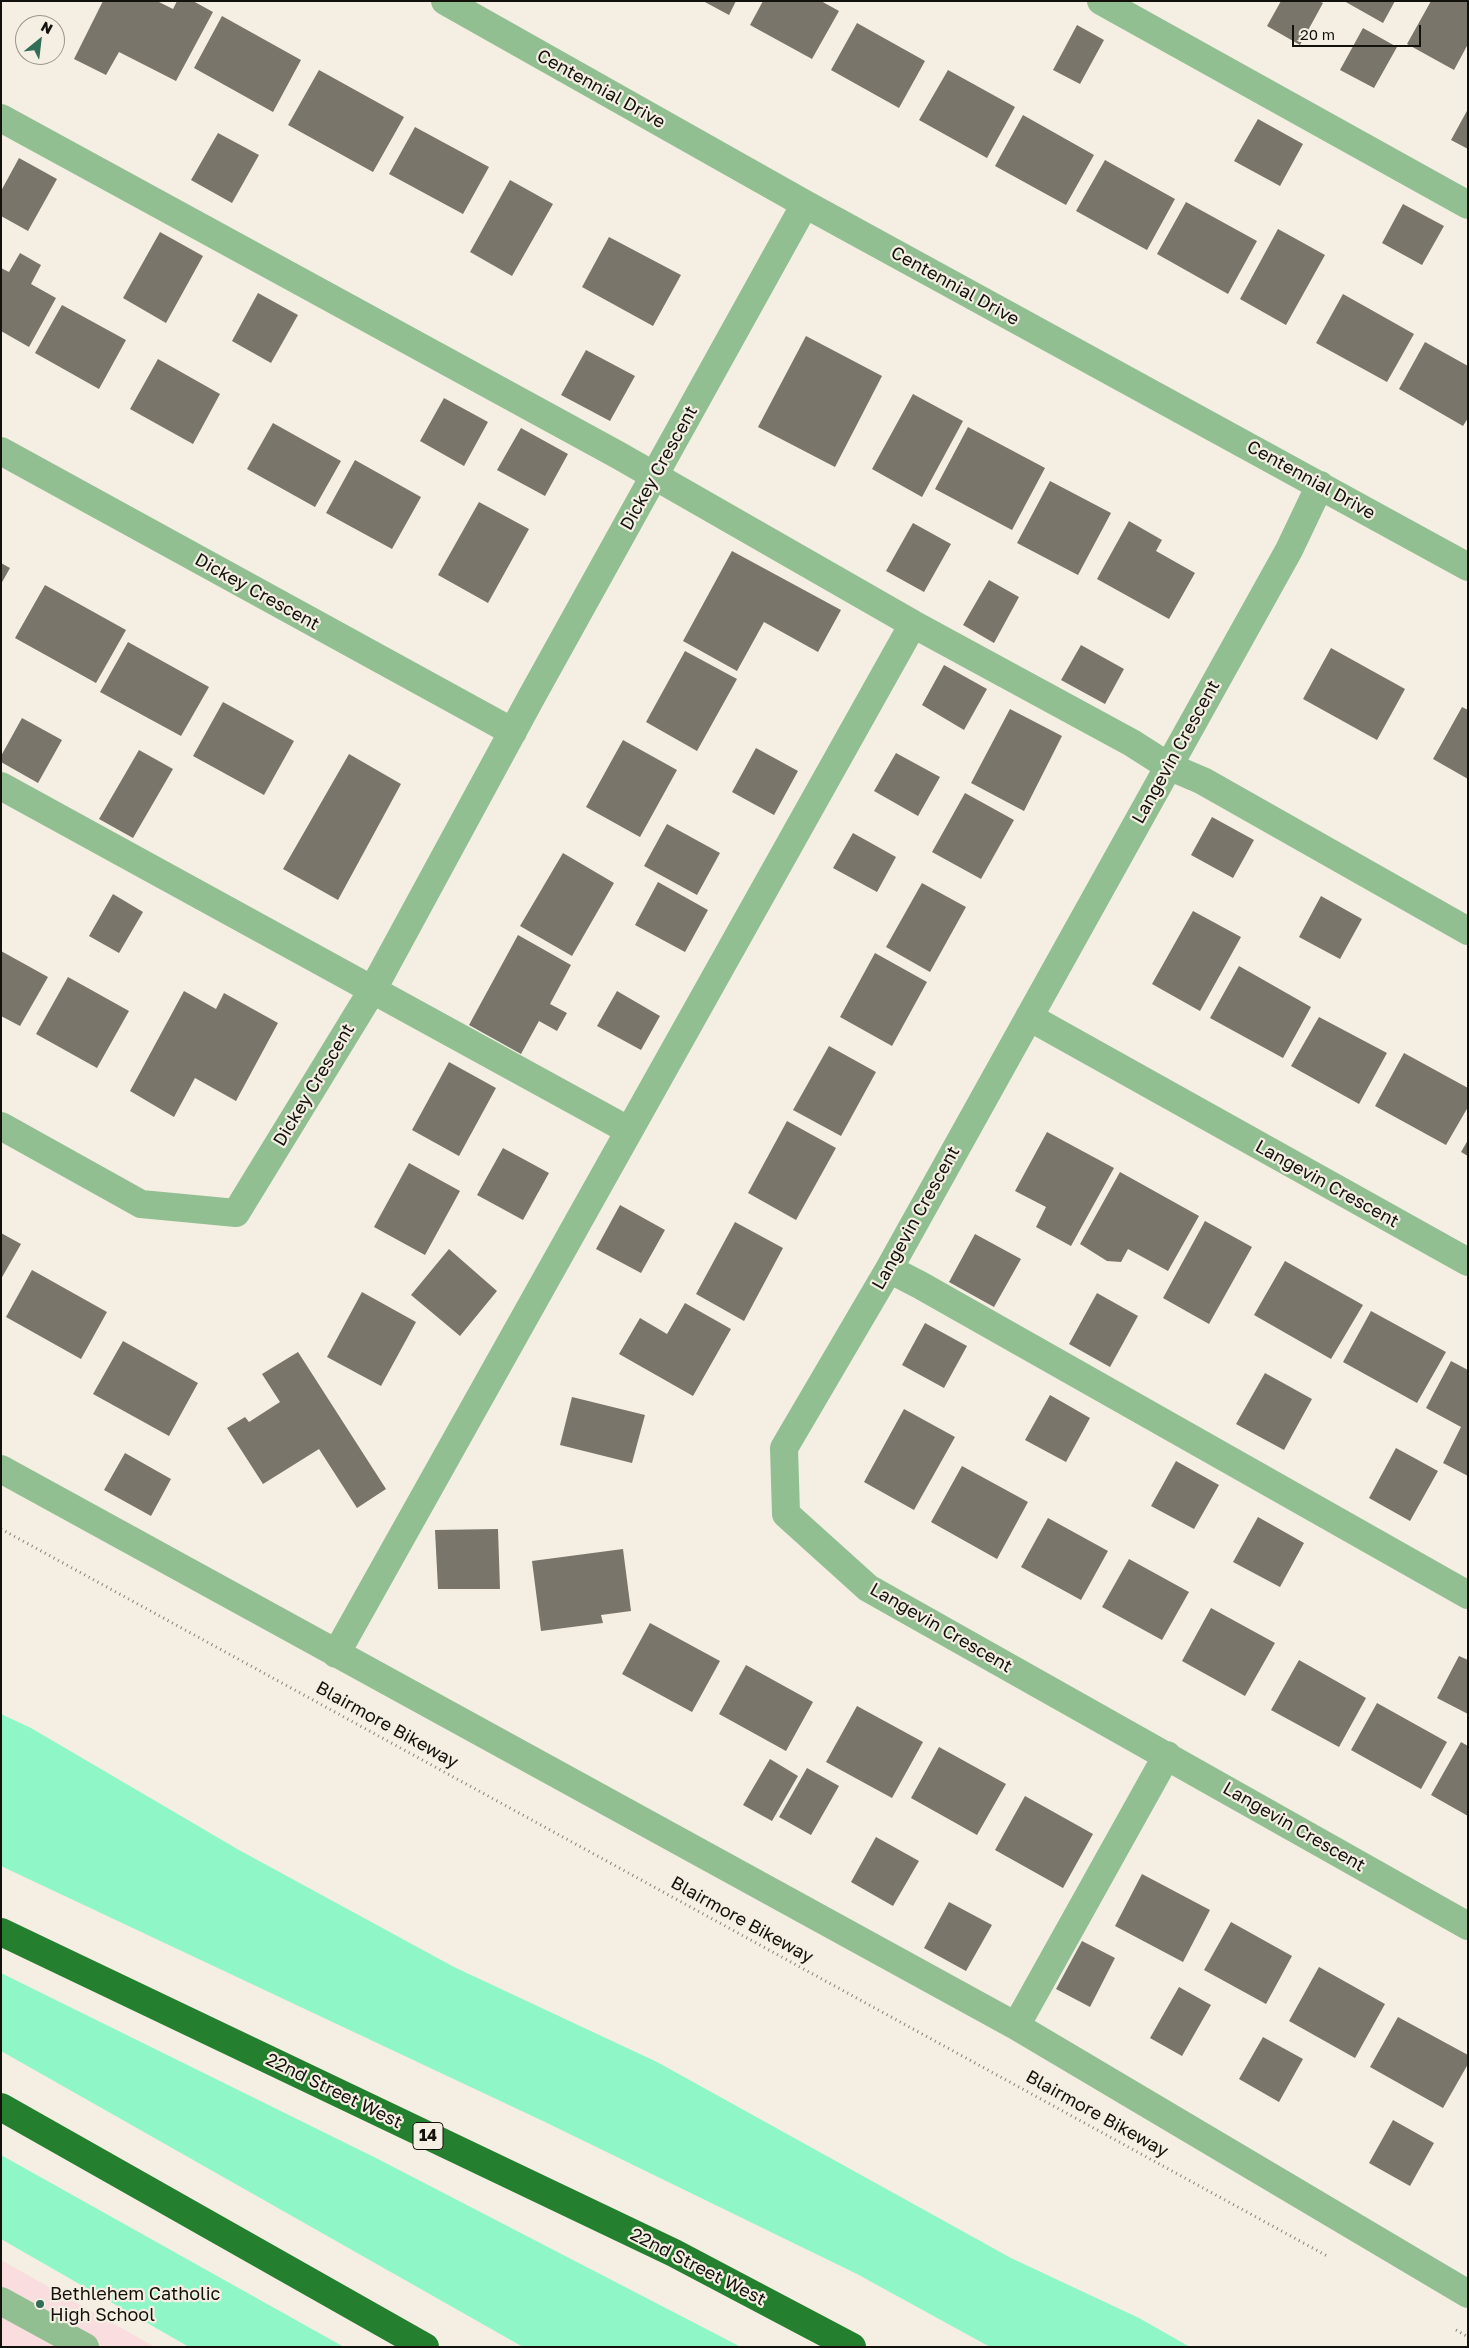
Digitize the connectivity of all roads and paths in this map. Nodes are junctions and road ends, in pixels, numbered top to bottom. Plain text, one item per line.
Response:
1 (445, 1) edge
2 (1101, 1) edge
3 (1, 118) edge
4 (805, 204) junction
5 (1468, 205) edge
6 (1, 452) edge
7 (654, 476) junction
8 (1320, 485) junction
9 (1468, 567) edge
10 (913, 624) junction
11 (513, 732) junction
12 (1168, 766) junction
13 (1, 786) edge
14 (1468, 931) edge
15 (373, 989) junction
16 (1029, 1018) junction
17 (1, 1126) edge
18 (628, 1130) junction
19 (1468, 1262) edge
20 (888, 1269) junction
21 (1, 1469) edge
22 (1, 1529) edge
23 (1468, 1594) edge
24 (336, 1654) junction
25 (1167, 1755) junction
26 (1468, 1926) edge
27 (1, 1932) edge
28 (1016, 2026) junction
29 (1, 2107) edge
30 (1331, 2259) dead end
31 (1468, 2294) edge
32 (1, 2301) edge
33 (1451, 2327) dead end
34 (1468, 2338) edge
35 (85, 2347) edge
36 (425, 2347) edge
37 (852, 2347) edge

1 - 4 street, Centennial Drive
2 - 5 street
3 - 7 street
4 - 7 street, Dickey Crescent
4 - 8 street, Centennial Drive
6 - 11 street, Dickey Crescent
7 - 10 street
7 - 11 street, Dickey Crescent
8 - 9 street, Centennial Drive
8 - 12 street, Langevin Crescent
10 - 12 street
10 - 18 street
11 - 15 street, Dickey Crescent
12 - 14 street
12 - 16 street, Langevin Crescent
13 - 15 street
15 - 17 street, Dickey Crescent
15 - 18 street
16 - 19 street, Langevin Crescent
16 - 20 street, Langevin Crescent
18 - 24 street
20 - 23 street
20 - 25 street, Langevin Crescent
21 - 24 street
22 - 30 path, Blairmore Bikeway
24 - 28 street
25 - 26 street, Langevin Crescent
25 - 28 street
27 - 37 highway, 22nd Street West / 14
28 - 31 street
29 - 36 highway
32 - 35 street
33 - 34 path

